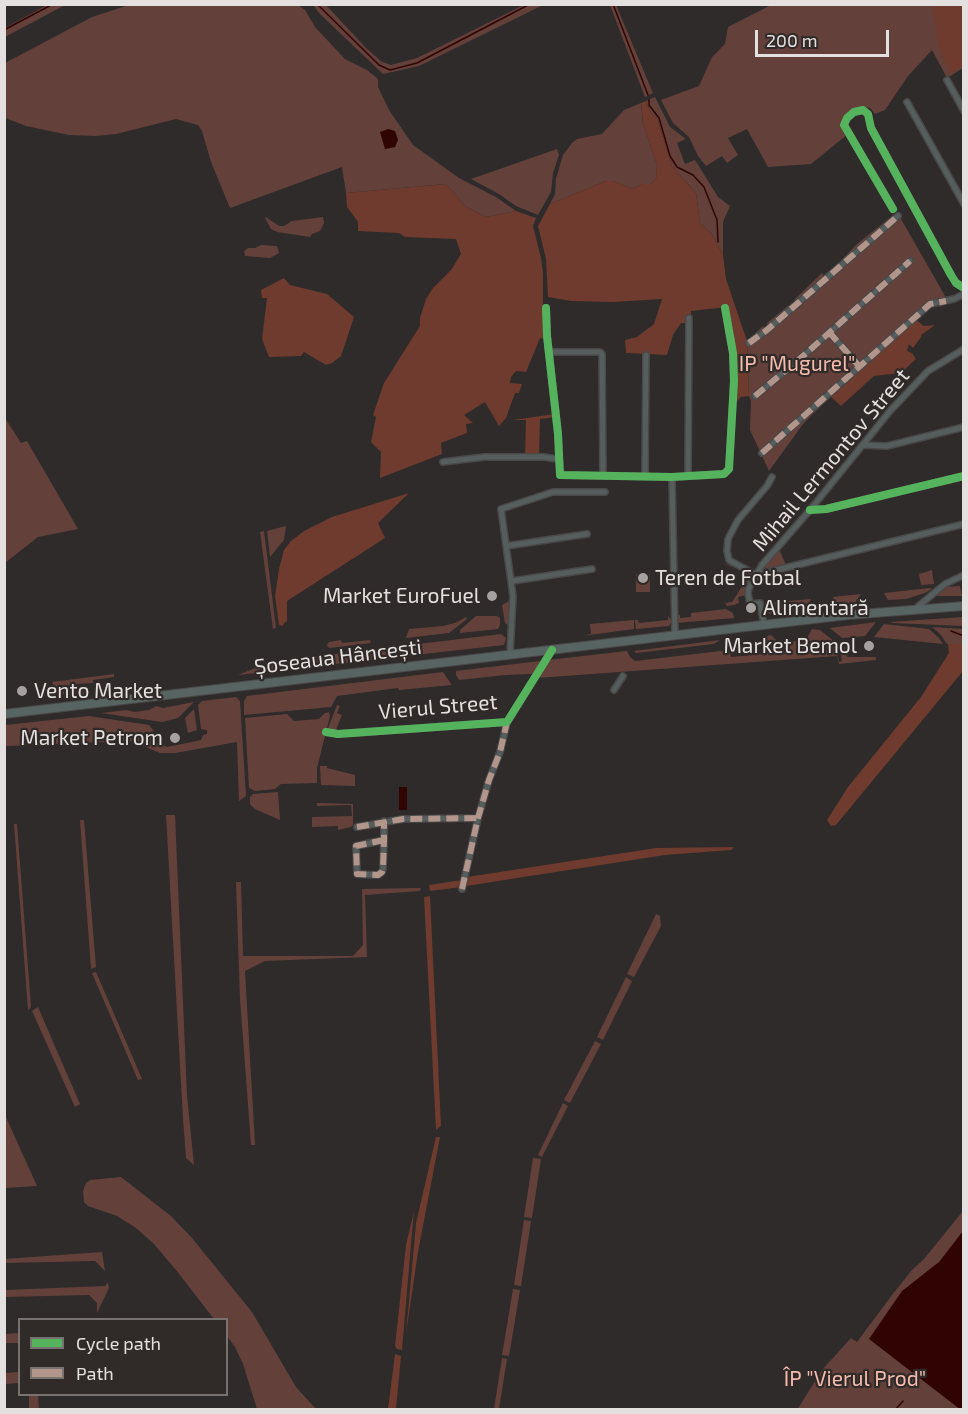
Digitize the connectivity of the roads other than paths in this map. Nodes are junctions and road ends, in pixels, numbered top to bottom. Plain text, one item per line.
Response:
1 (947, 80) dead end
2 (907, 102) dead end
3 (963, 111) edge
4 (963, 204) edge
5 (893, 209) dead end
6 (898, 216) dead end
7 (909, 261) dead end
8 (963, 288) edge
9 (963, 294) edge
10 (546, 308) dead end
11 (725, 308) dead end
12 (689, 318) dead end
13 (829, 332) junction
14 (749, 343) dead end
15 (963, 349) edge
16 (549, 352) junction
17 (646, 355) dead end
18 (858, 366) junction
19 (755, 396) dead end
20 (963, 427) edge
21 (863, 445) junction
22 (762, 453) dead end
23 (558, 459) junction
24 (443, 462) dead end
25 (603, 476) junction
26 (645, 476) junction
27 (688, 476) junction
28 (963, 476) edge
29 (672, 477) junction
30 (772, 477) dead end
31 (605, 492) dead end
32 (810, 510) junction
33 (963, 524) edge
34 (587, 534) dead end
35 (506, 546) junction
36 (592, 569) dead end
37 (756, 575) junction
38 (963, 575) edge
39 (512, 581) junction
40 (963, 606) edge
41 (915, 609) junction
42 (764, 624) junction
43 (675, 635) junction
44 (552, 650) junction
45 (510, 655) junction
46 (622, 676) dead end
47 (614, 690) dead end
48 (4, 714) edge
49 (507, 722) junction
50 (326, 732) dead end
51 (478, 818) junction
52 (384, 821) junction
53 (357, 827) dead end
54 (384, 840) junction
55 (462, 889) dead end

1 - 3 street
2 - 4 street
5 - 8 street
6 - 14 street
7 - 13 street
9 - 18 street
10 - 16 street
11 - 27 street
12 - 27 street
13 - 18 street
13 - 19 street
15 - 21 street, Mihail Lermontov Street
16 - 23 street
16 - 25 street
17 - 26 street
18 - 22 street
20 - 21 street
21 - 32 street, Mihail Lermontov Street
23 - 24 street
23 - 25 street
25 - 26 street
26 - 29 street
27 - 29 street
28 - 32 street
29 - 43 street
30 - 37 street, Mihail Lermontov Street
31 - 35 street
32 - 37 street, Mihail Lermontov Street
33 - 37 street
34 - 35 street
35 - 39 street
36 - 39 street
37 - 42 street, Mihail Lermontov Street
38 - 41 street
39 - 45 street
40 - 41 highway, Șoseaua Hâncești
41 - 42 highway, Șoseaua Hâncești
42 - 43 highway, Șoseaua Hâncești
43 - 44 highway, Șoseaua Hâncești
44 - 45 highway, Șoseaua Hâncești
44 - 49 street, Vierul Street
45 - 48 highway, Șoseaua Hâncești
46 - 47 street
49 - 50 street, Vierul Street
49 - 51 street, Vierul Street
51 - 52 street
51 - 55 street, Vierul Street
52 - 53 street
52 - 54 street
54 - 54 street

